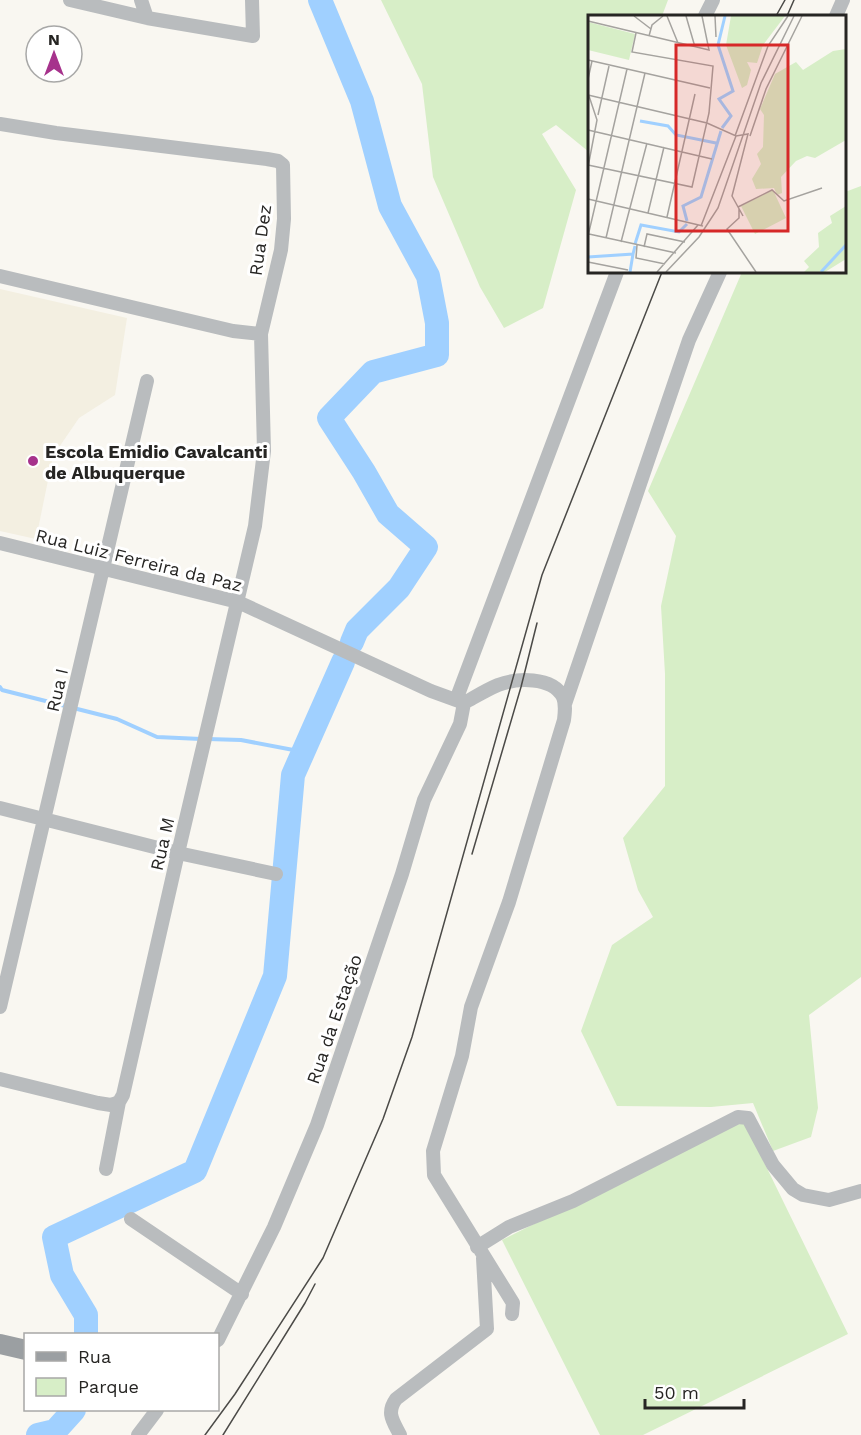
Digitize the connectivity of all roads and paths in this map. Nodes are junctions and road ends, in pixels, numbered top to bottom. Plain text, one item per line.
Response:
1 (70, 0) edge
2 (141, 0) edge
3 (252, 0) edge
4 (713, 0) edge
5 (843, 0) edge
6 (706, 15) edge
7 (836, 15) edge
8 (147, 18) junction
9 (0, 124) edge
10 (617, 273) edge
11 (720, 273) edge
12 (0, 276) edge
13 (261, 334) junction
14 (147, 381) dead end
15 (0, 543) edge
16 (103, 568) junction
17 (238, 602) junction
18 (460, 701) junction
19 (565, 704) junction
20 (0, 808) edge
21 (46, 819) junction
22 (177, 853) junction
23 (276, 874) dead end
24 (0, 1007) edge
25 (0, 1079) edge
26 (121, 1099) junction
27 (106, 1169) dead end
28 (861, 1191) edge
29 (131, 1219) dead end
30 (480, 1251) junction
31 (242, 1294) junction
32 (512, 1314) dead end
33 (219, 1338) edge
34 (0, 1344) edge
35 (24, 1350) edge
36 (156, 1411) edge
37 (138, 1435) edge
38 (400, 1435) edge

1 - 8 street
2 - 8 street
3 - 8 street
4 - 6 street
5 - 7 street
9 - 13 street, Rua Dez
10 - 18 street, Rua da Estação
11 - 19 street
12 - 13 street
13 - 17 street, Rua Dez
14 - 16 street, Rua I
15 - 16 street, Rua Luiz Ferreira da Paz
16 - 17 street, Rua Luiz Ferreira da Paz
16 - 21 street, Rua I
17 - 18 street, Rua Luiz Ferreira da Paz
17 - 22 street, Rua M
18 - 19 street
18 - 31 street, Rua da Estação
19 - 30 street
20 - 21 street
21 - 22 street
21 - 24 street, Rua I
22 - 23 street
22 - 26 street, Rua M
25 - 26 street
26 - 27 street, Rua M
28 - 30 street
29 - 31 street
30 - 32 street
30 - 38 street
31 - 33 street, Rua da Estação
34 - 35 street
36 - 37 street

